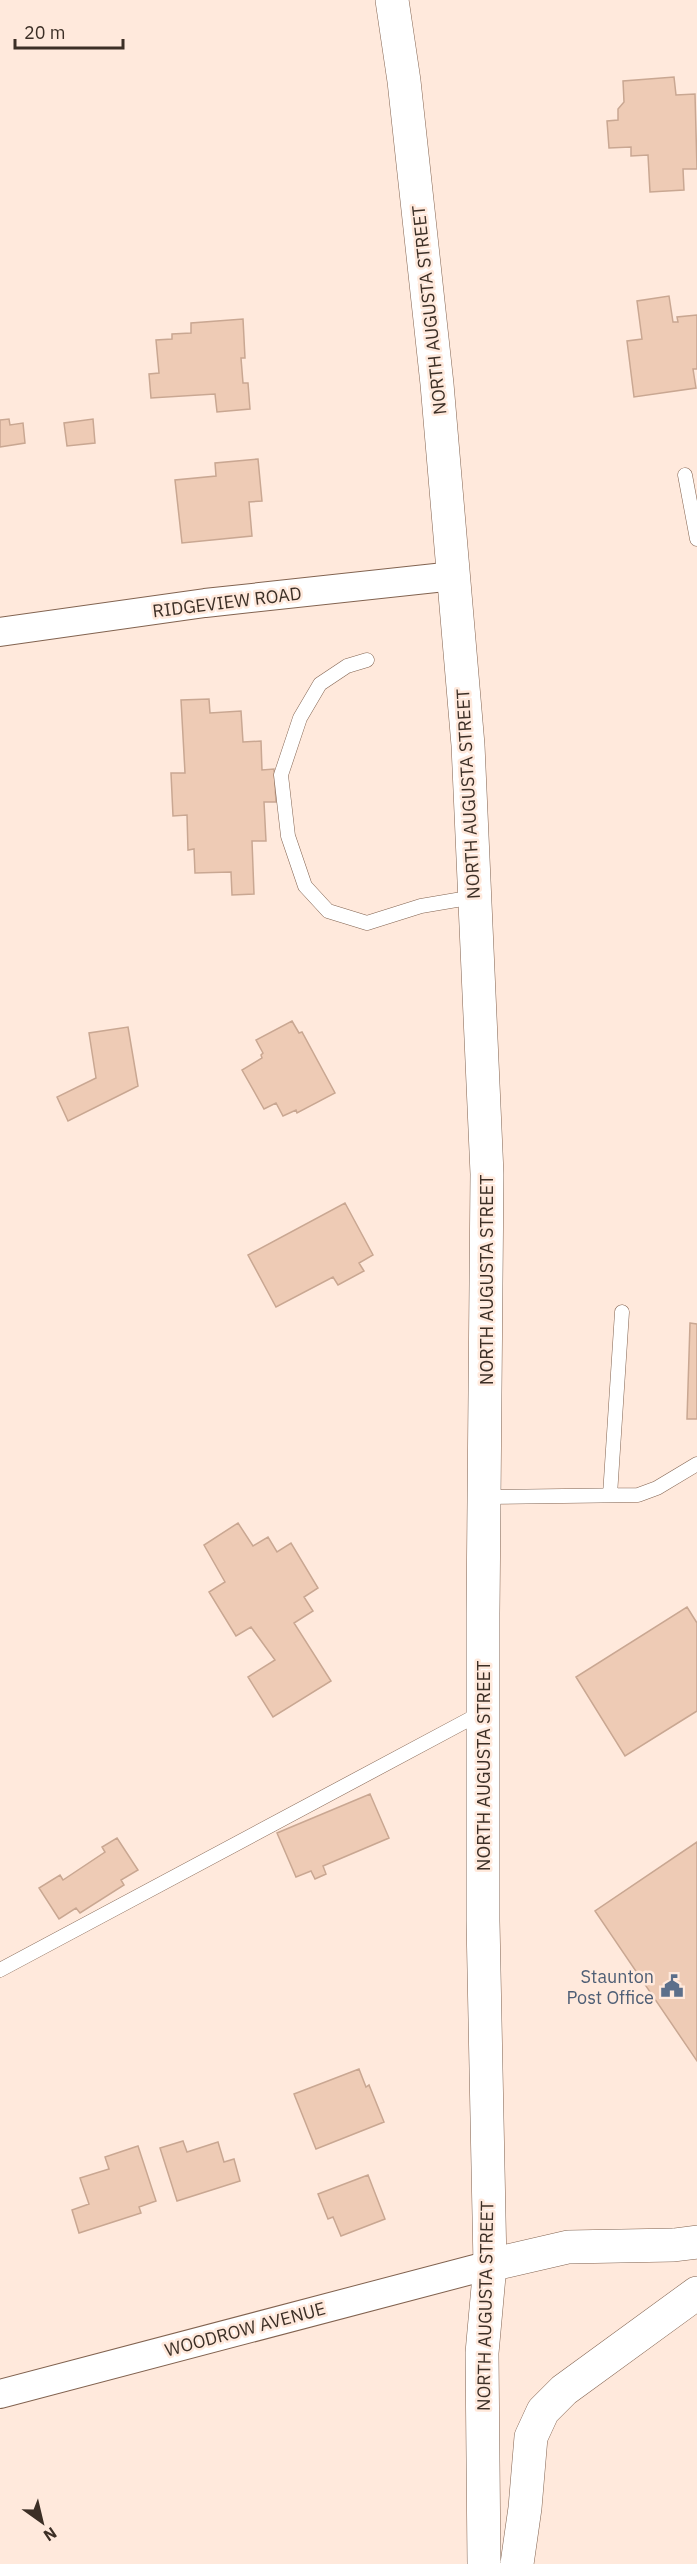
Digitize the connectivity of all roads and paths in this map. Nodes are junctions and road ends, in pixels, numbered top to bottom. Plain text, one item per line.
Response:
1 (392, 0) edge
2 (685, 475) dead end
3 (697, 539) edge
4 (454, 576) junction
5 (0, 632) edge
6 (367, 660) dead end
7 (474, 897) junction
8 (622, 1312) dead end
9 (697, 1464) edge
10 (609, 1496) junction
11 (484, 1497) junction
12 (483, 1712) junction
13 (0, 1970) edge
14 (697, 2242) edge
15 (490, 2265) junction
16 (697, 2293) edge
17 (0, 2394) edge
18 (484, 2564) edge
19 (517, 2564) edge

1 - 4 main road, NORTH AUGUSTA STREET
2 - 3 lane
4 - 5 street, RIDGEVIEW ROAD
4 - 7 main road, NORTH AUGUSTA STREET
6 - 7 lane
7 - 11 main road, NORTH AUGUSTA STREET
8 - 10 lane
9 - 10 lane
10 - 11 lane
11 - 12 main road, NORTH AUGUSTA STREET
12 - 13 lane
12 - 15 main road, NORTH AUGUSTA STREET
14 - 15 main road
15 - 17 street, WOODROW AVENUE
15 - 18 main road, NORTH AUGUSTA STREET
16 - 19 main road

